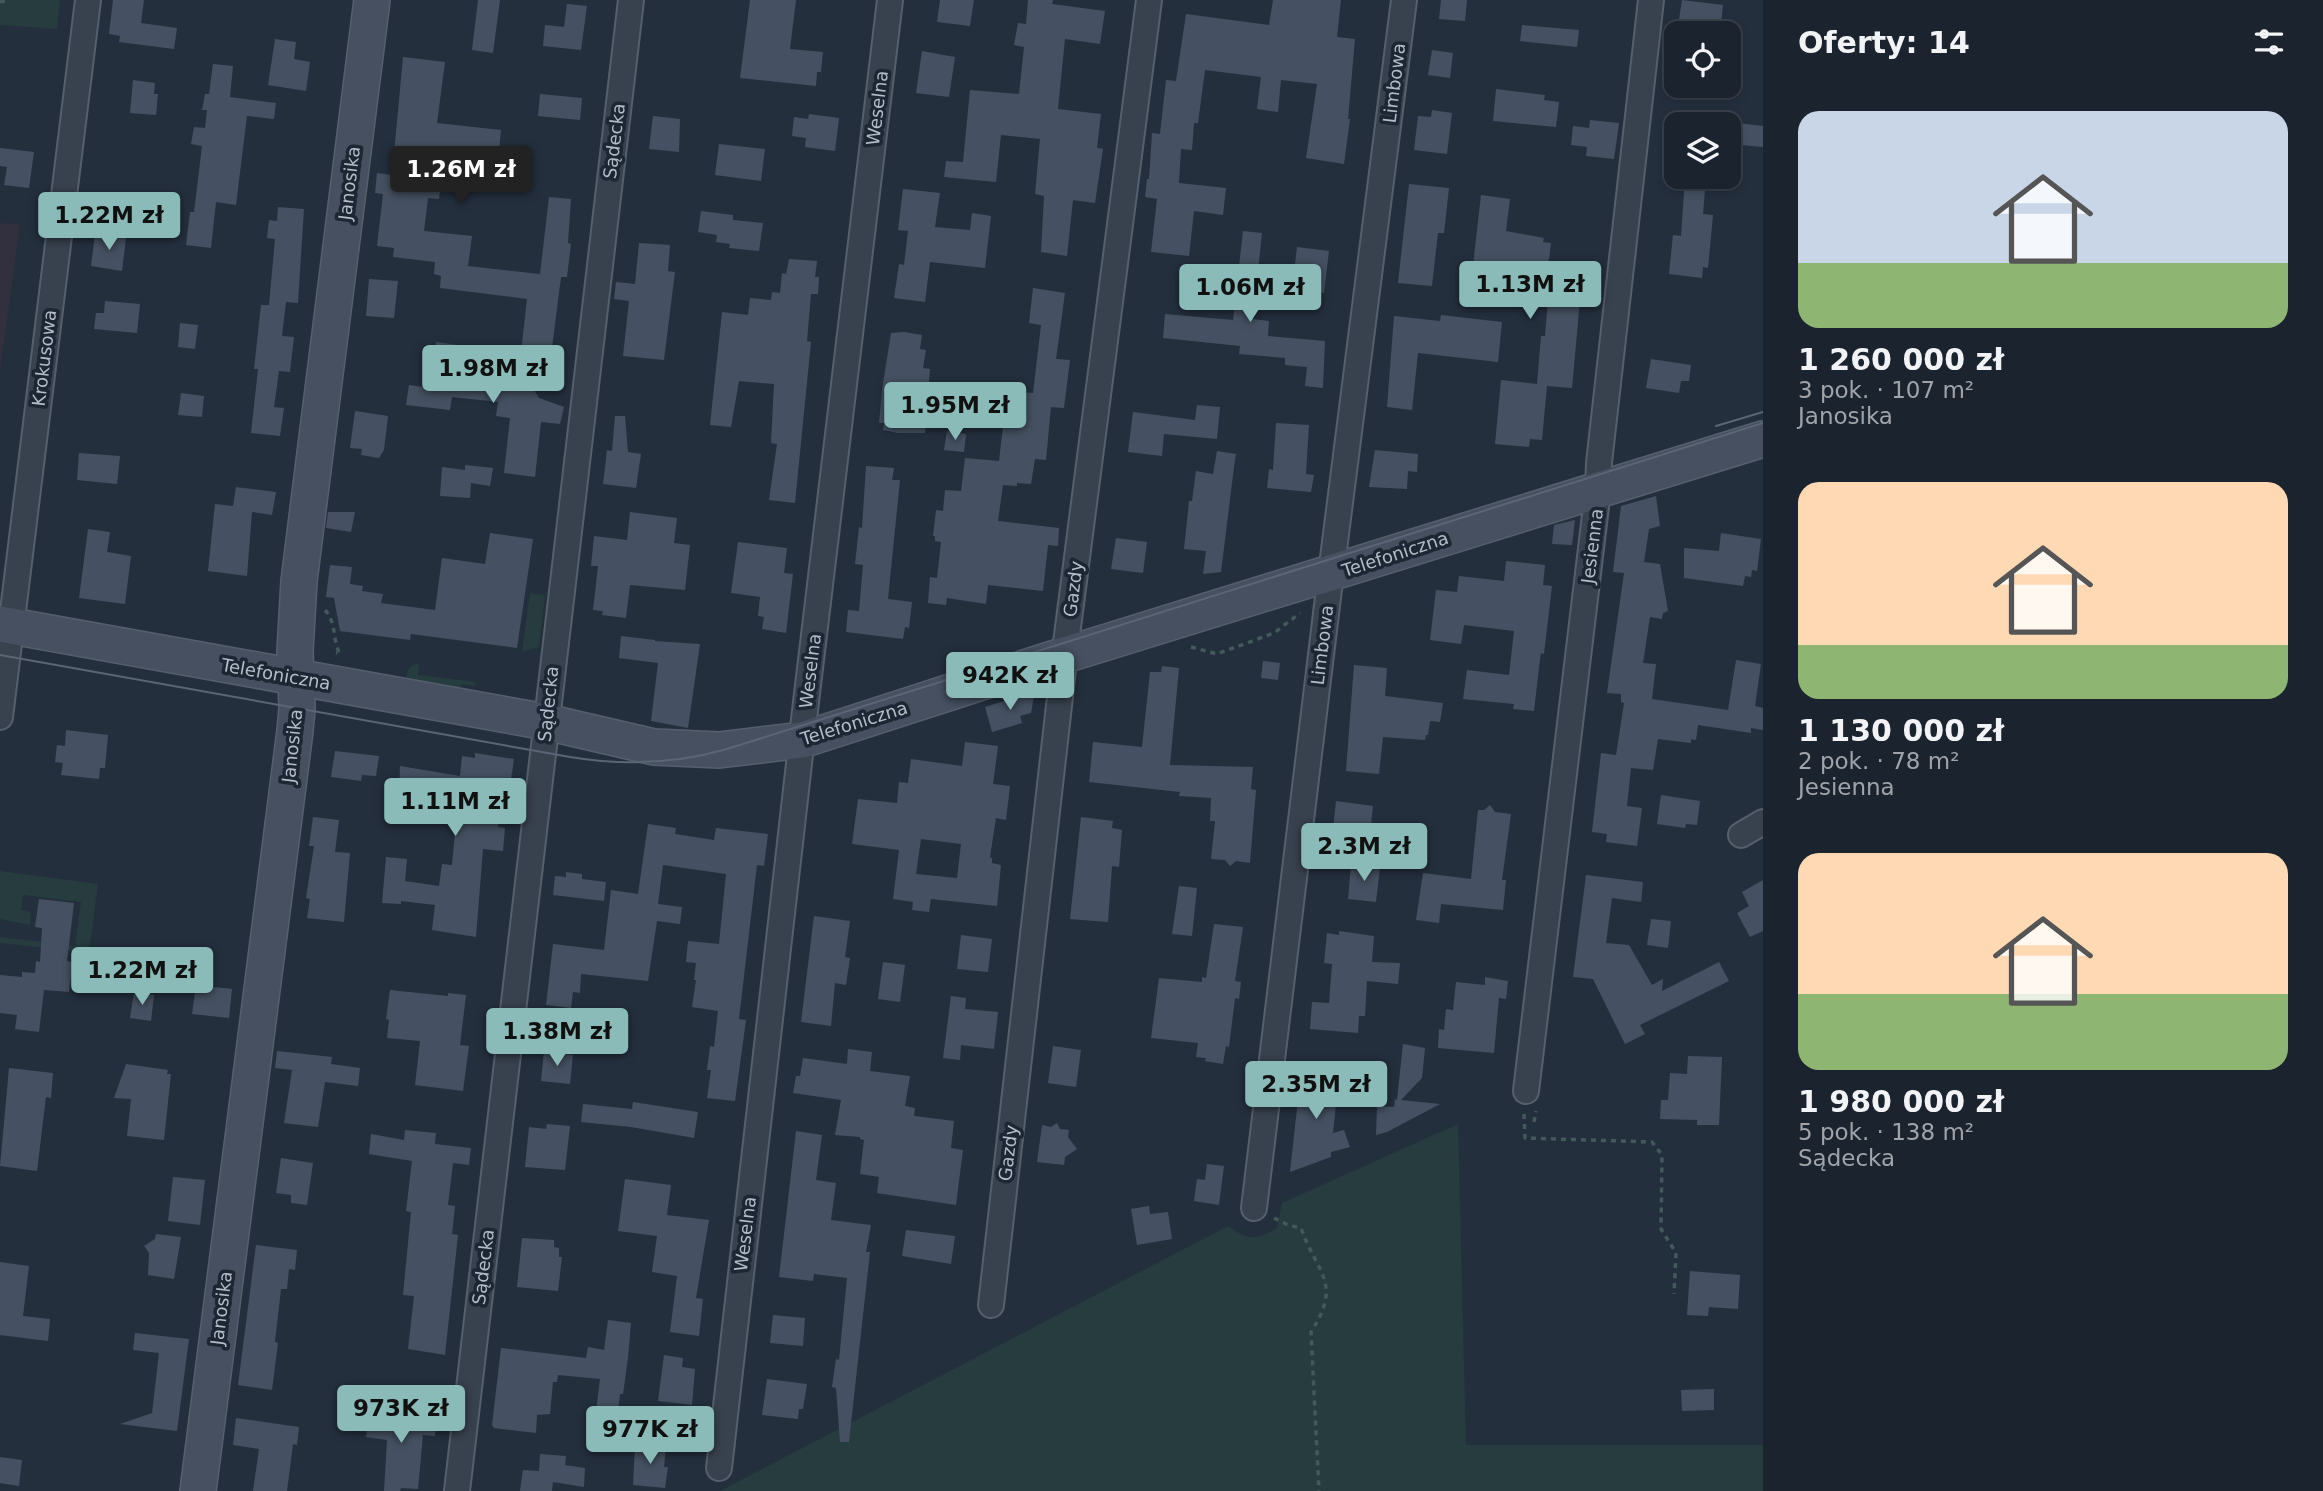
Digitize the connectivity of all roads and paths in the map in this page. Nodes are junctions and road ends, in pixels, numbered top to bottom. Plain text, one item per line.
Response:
1 (9, 0) edge
2 (88, 0) edge
3 (372, 0) edge
4 (631, 0) edge
5 (890, 0) edge
6 (1149, 0) edge
7 (1404, 0) edge
8 (1651, 0) edge
9 (0, 2) edge
10 (1763, 439) edge
11 (1598, 490) junction
12 (1331, 575) junction
13 (319, 605) dead end
14 (6, 625) edge
15 (325, 652) dead end
16 (1065, 655) junction
17 (296, 678) junction
18 (0, 717) edge
19 (546, 722) junction
20 (802, 740) junction
21 (1763, 822) edge
22 (1741, 835) dead end
23 (1526, 1091) joint
24 (1254, 1208) joint
25 (1674, 1294) dead end
26 (991, 1305) dead end
27 (719, 1468) dead end
28 (198, 1491) edge
29 (457, 1491) edge
30 (1319, 1491) edge

1 - 9 path
2 - 14 street, Krokusowa
3 - 17 street, Janosika
4 - 19 street, Sądecka
5 - 20 street, Weselna
6 - 16 street, Gazdy
7 - 12 street, Limbowa
8 - 11 street, Jesienna
10 - 11 street, Telefoniczna
11 - 12 street, Telefoniczna
11 - 23 street, Jesienna
12 - 16 street, Telefoniczna
12 - 24 street, Limbowa
13 - 15 path
14 - 17 street, Telefoniczna
14 - 18 street, Krokusowa
16 - 20 street, Telefoniczna
16 - 26 street, Gazdy
17 - 19 street, Telefoniczna
17 - 28 street, Janosika
19 - 20 street, Telefoniczna
19 - 29 street, Sądecka
20 - 27 street, Weselna
21 - 22 street
23 - 25 path
24 - 30 path

